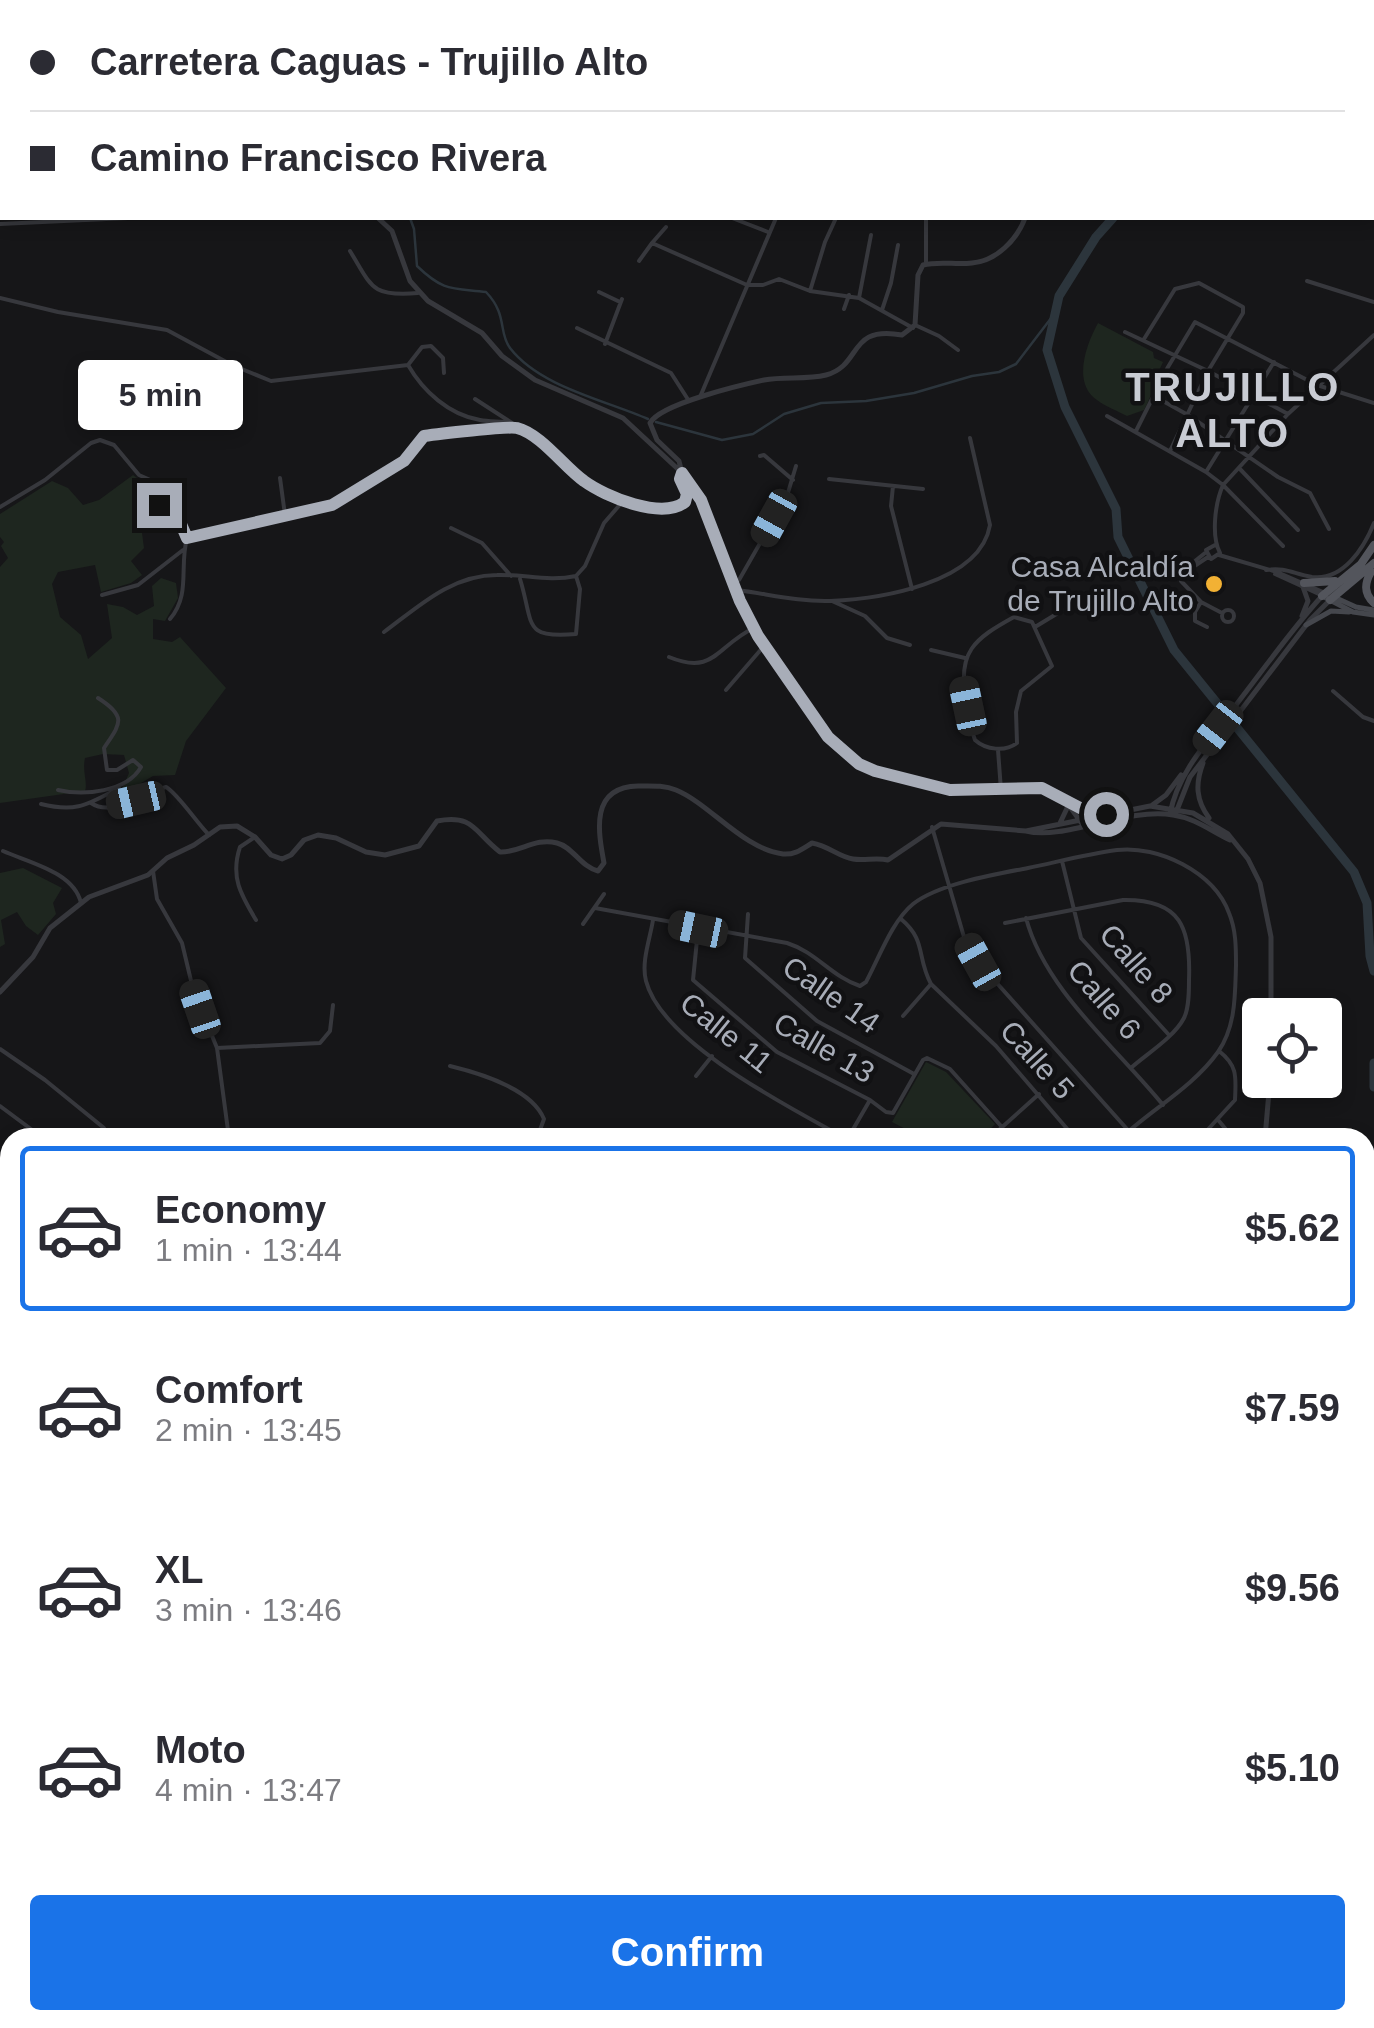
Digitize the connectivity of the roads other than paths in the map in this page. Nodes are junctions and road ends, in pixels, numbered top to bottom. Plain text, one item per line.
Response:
1 (85, 220) edge
2 (380, 220) edge
3 (737, 220) edge
4 (775, 220) edge
5 (835, 220) edge
6 (926, 220) edge
7 (1024, 220) edge
8 (0, 224) edge
9 (666, 227) dead end
10 (768, 232) junction
11 (870, 235) dead end
12 (652, 243) junction
13 (898, 246) dead end
14 (350, 251) dead end
15 (639, 261) dead end
16 (926, 263) junction
17 (1307, 281) dead end
18 (748, 285) junction
19 (810, 291) junction
20 (598, 292) dead end
21 (419, 293) junction
22 (849, 294) junction
23 (0, 298) edge
24 (859, 298) junction
25 (1374, 302) edge
26 (844, 309) dead end
27 (882, 310) junction
28 (914, 327) junction
29 (577, 328) dead end
30 (1125, 332) dead end
31 (1374, 335) edge
32 (1144, 338) junction
33 (1227, 338) junction
34 (605, 344) junction
35 (958, 350) dead end
36 (1175, 354) junction
37 (1274, 362) junction
38 (408, 365) junction
39 (1208, 371) junction
40 (444, 372) dead end
41 (1318, 385) junction
42 (1154, 396) junction
43 (1255, 396) junction
44 (700, 398) junction
45 (475, 399) dead end
46 (689, 402) junction
47 (1374, 403) edge
48 (1288, 414) junction
49 (1188, 415) junction
50 (1107, 416) dead end
51 (515, 426) junction
52 (1136, 431) junction
53 (970, 438) dead end
54 (1226, 440) junction
55 (1170, 452) junction
56 (760, 456) dead end
57 (1250, 456) junction
58 (796, 466) dead end
59 (1239, 468) junction
60 (1206, 472) junction
61 (682, 473) junction
62 (280, 478) dead end
63 (829, 478) dead end
64 (793, 480) junction
65 (1222, 485) junction
66 (892, 486) junction
67 (923, 489) dead end
68 (167, 492) junction
69 (624, 500) junction
70 (0, 507) edge
71 (286, 515) junction
72 (1374, 523) edge
73 (452, 528) dead end
74 (1296, 528) dead end
75 (1329, 529) dead end
76 (162, 531) dead end
77 (187, 538) junction
78 (1216, 545) junction
79 (1283, 546) dead end
80 (1374, 546) edge
81 (184, 550) junction
82 (1207, 555) junction
83 (1219, 555) junction
84 (1374, 566) edge
85 (1266, 570) junction
86 (1352, 572) junction
87 (511, 576) junction
88 (576, 576) junction
89 (520, 578) junction
90 (734, 582) junction
91 (1304, 585) junction
92 (912, 588) junction
93 (737, 590) junction
94 (102, 595) dead end
95 (1328, 596) junction
96 (832, 601) junction
97 (1201, 602) junction
98 (1063, 610) dead end
99 (1374, 610) edge
100 (1354, 612) junction
101 (1222, 613) dead end
102 (170, 619) dead end
103 (1300, 619) junction
104 (1035, 626) junction
105 (1206, 626) dead end
106 (1306, 626) junction
107 (754, 628) junction
108 (384, 632) dead end
109 (910, 644) dead end
110 (764, 646) junction
111 (931, 650) dead end
112 (669, 657) dead end
113 (965, 658) junction
114 (1271, 664) junction
115 (726, 690) dead end
116 (1333, 691) dead end
117 (98, 698) dead end
118 (1374, 721) edge
119 (998, 749) junction
120 (1200, 758) junction
121 (1187, 769) junction
122 (123, 786) junction
123 (58, 790) dead end
124 (1001, 790) junction
125 (91, 803) junction
126 (41, 804) dead end
127 (1069, 804) junction
128 (1150, 806) junction
129 (1173, 811) junction
130 (1106, 814) junction
131 (1082, 822) junction
132 (1059, 824) junction
133 (1216, 825) junction
134 (932, 827) junction
135 (1026, 832) junction
136 (209, 835) junction
137 (255, 836) junction
138 (1232, 840) junction
139 (3, 850) dead end
140 (1062, 862) junction
141 (152, 872) junction
142 (952, 887) junction
143 (604, 894) dead end
144 (81, 903) junction
145 (595, 908) junction
146 (1073, 908) junction
147 (748, 914) dead end
148 (1026, 918) junction
149 (901, 919) junction
150 (256, 920) dead end
151 (653, 920) junction
152 (583, 924) dead end
153 (1005, 924) dead end
154 (698, 929) junction
155 (745, 937) junction
156 (931, 984) junction
157 (0, 992) edge
158 (1271, 998) edge
159 (333, 1006) dead end
160 (903, 1016) dead end
161 (1168, 1036) junction
162 (216, 1048) junction
163 (0, 1049) edge
164 (1219, 1051) junction
165 (712, 1056) junction
166 (450, 1066) dead end
167 (1132, 1067) junction
168 (914, 1075) junction
169 (696, 1076) dead end
170 (1040, 1093) junction
171 (1268, 1098) edge
172 (870, 1100) junction
173 (1163, 1104) junction
174 (0, 1106) edge
175 (1219, 1121) junction
176 (1001, 1126) joint
177 (30, 1128) edge
178 (104, 1128) edge
179 (228, 1128) edge
180 (541, 1128) edge
181 (828, 1128) edge
182 (853, 1128) edge
183 (1068, 1128) edge
184 (1127, 1128) edge
185 (1132, 1128) edge
186 (1211, 1128) edge
187 (1225, 1128) edge
188 (1266, 1128) edge

1 - 8 street
2 - 21 street
3 - 10 street
4 - 10 street
5 - 19 street
6 - 16 street
7 - 16 street
9 - 12 street
10 - 18 street
11 - 24 street
12 - 15 street
12 - 18 street
13 - 27 street
14 - 21 street
16 - 28 street
17 - 25 street
18 - 19 street
18 - 44 street
19 - 22 street
20 - 34 street
21 - 61 street
22 - 24 street
22 - 26 street
23 - 38 street
24 - 27 street
27 - 28 street
28 - 35 street
28 - 44 street
29 - 34 street
30 - 32 street
31 - 41 street
32 - 33 street
32 - 36 street
33 - 36 street
33 - 37 street
33 - 39 street
34 - 46 street
36 - 39 street
36 - 42 street
37 - 41 street
37 - 43 street
38 - 40 street
38 - 51 street
39 - 43 street
39 - 49 street
41 - 47 street
41 - 48 street
42 - 49 street
42 - 52 street
43 - 48 street
43 - 54 street
44 - 46 street
45 - 51 street
46 - 61 street
48 - 57 street
49 - 54 street
49 - 55 street
50 - 52 street
51 - 69 street
51 - 71 street
52 - 55 street
53 - 92 street
54 - 57 street
54 - 60 street
55 - 60 street
56 - 64 street
57 - 59 street
57 - 75 street
58 - 64 street
59 - 65 street
59 - 74 street
60 - 65 street
61 - 69 street
61 - 90 street
62 - 71 street
63 - 66 street
64 - 90 street
65 - 78 street
65 - 79 street
66 - 67 street
66 - 92 street
68 - 70 street
68 - 76 street
68 - 77 street
69 - 88 street
71 - 77 street
72 - 85 street
73 - 87 street
77 - 81 street
78 - 82 street
78 - 83 street
80 - 86 main road
81 - 94 street
81 - 102 street
82 - 83 street
82 - 97 street
83 - 85 street
84 - 95 main road
84 - 99 main road
85 - 91 street
86 - 91 main road
86 - 95 main road
87 - 89 street
87 - 108 street
88 - 89 street
88 - 89 street
90 - 93 street
91 - 95 street
91 - 103 street
92 - 96 street
93 - 96 street
93 - 107 street
95 - 99 main road
95 - 100 main road
95 - 103 street
95 - 106 street
96 - 109 street
97 - 101 street
97 - 105 street
98 - 104 street
99 - 100 main road
100 - 106 main road
103 - 114 street
104 - 113 street
104 - 119 street
106 - 114 street
107 - 110 street
107 - 112 street
110 - 115 street
110 - 124 street
111 - 113 street
113 - 119 street
114 - 120 street
116 - 118 street
117 - 122 street
119 - 124 street
120 - 121 street
120 - 129 street
120 - 133 street
121 - 128 street
121 - 129 street
122 - 123 street
122 - 125 street
124 - 127 street
125 - 126 street
125 - 136 street
127 - 130 street
127 - 131 street
127 - 132 street
128 - 129 street
128 - 130 street
129 - 131 street
129 - 133 street
129 - 138 street
130 - 131 street
131 - 132 street
131 - 135 street
132 - 135 street
133 - 138 street
134 - 135 street
134 - 137 street
134 - 142 street
136 - 137 street
136 - 141 street
137 - 150 street
138 - 158 street
139 - 144 street
140 - 142 street
140 - 146 street, Calle 8
140 - 164 street
141 - 144 street
141 - 162 street
142 - 149 street
142 - 184 street
143 - 145 street
144 - 157 street
145 - 151 street
145 - 152 street
146 - 148 street
146 - 161 street, Calle 8
146 - 161 street
147 - 155 street
148 - 153 street
148 - 167 street, Calle 6
149 - 155 street
149 - 156 street, Calle 5
151 - 154 street
151 - 165 street, Calle 11
154 - 155 street
154 - 172 street, Calle 13
155 - 168 street, Calle 14
156 - 160 street
156 - 170 street, Calle 5
159 - 162 street
161 - 167 street
162 - 179 street
163 - 178 street
164 - 173 street
164 - 175 street
165 - 169 street
165 - 181 street, Calle 11
166 - 180 street
167 - 173 street, Calle 6
168 - 172 street, Calle 13
168 - 176 street, Calle 13
170 - 176 street
170 - 183 street, Calle 5
171 - 188 street
172 - 182 street, Calle 11
173 - 185 street
174 - 177 street
175 - 186 street
175 - 187 street

